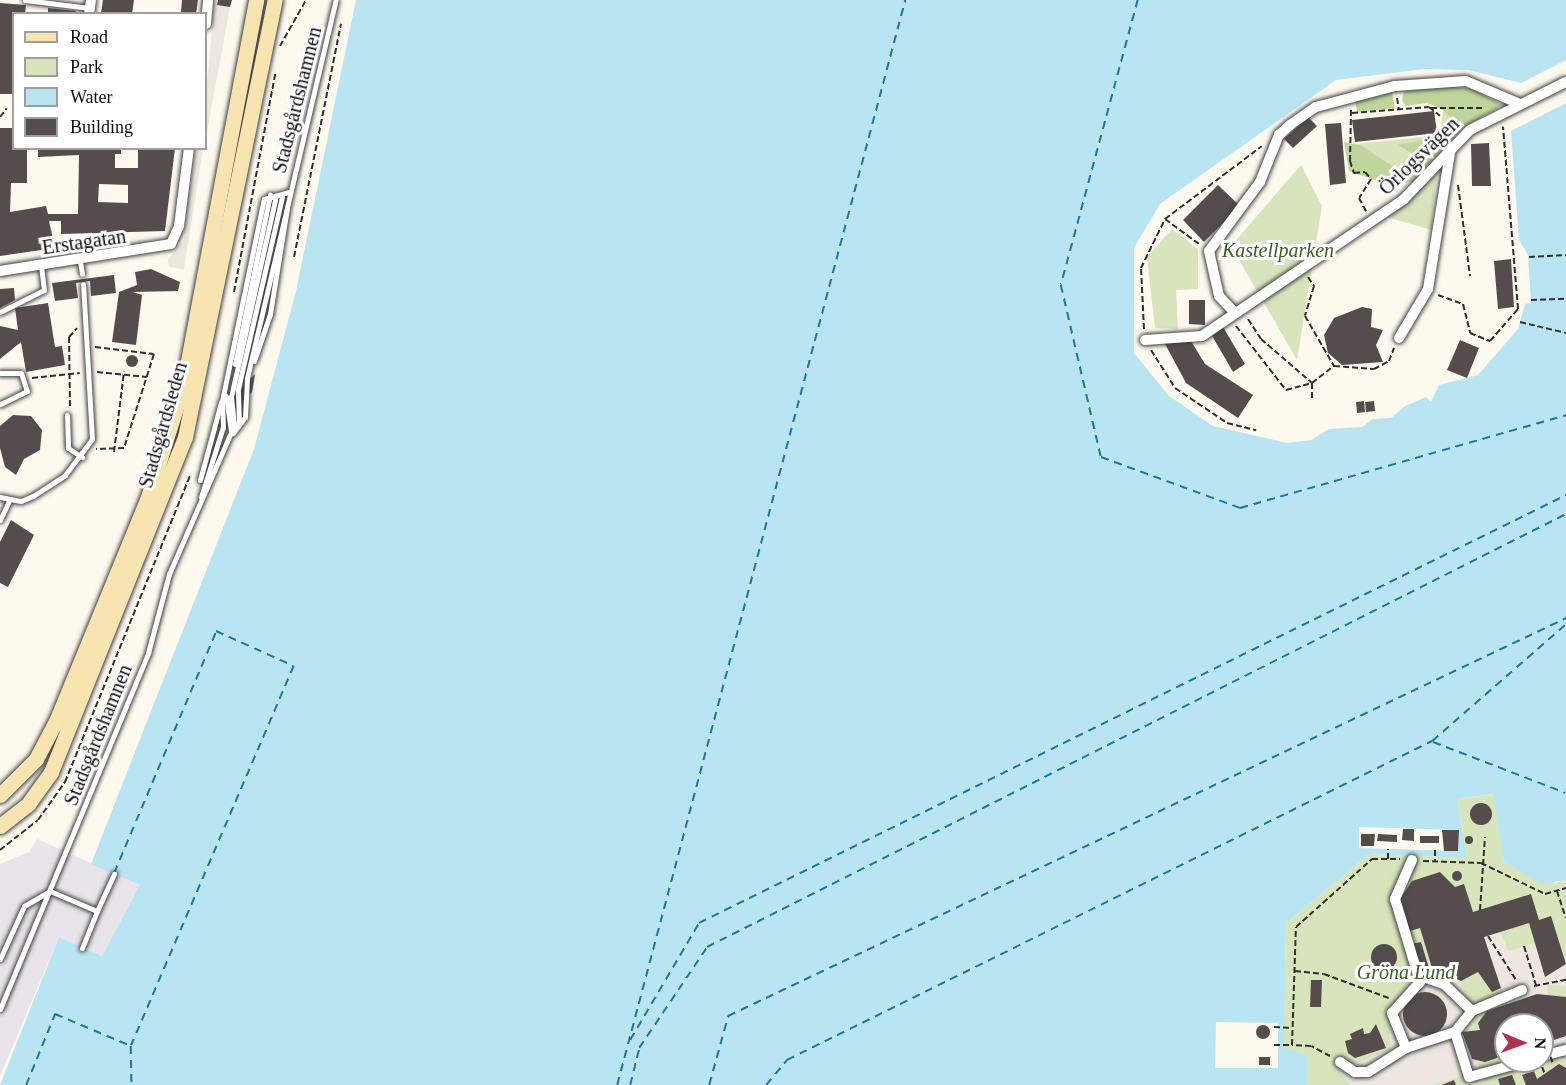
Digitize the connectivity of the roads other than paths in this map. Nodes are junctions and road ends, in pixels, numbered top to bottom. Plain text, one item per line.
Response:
1 (25, 0) edge
2 (256, 0) edge
3 (275, 0) edge
4 (336, 0) edge
5 (90, 7) edge
6 (1566, 82) edge
7 (1521, 104) junction
8 (1451, 146) junction
9 (189, 150) edge
10 (290, 191) junction
11 (276, 196) junction
12 (80, 261) junction
13 (41, 266) junction
14 (0, 272) edge
15 (82, 274) dead end
16 (83, 284) dead end
17 (1234, 311) junction
18 (0, 312) edge
19 (1399, 338) road end
20 (1145, 340) road end
21 (0, 372) edge
22 (222, 401) junction
23 (0, 404) edge
24 (67, 415) road end
25 (238, 428) junction
26 (228, 440) junction
27 (82, 457) junction
28 (200, 485) junction
29 (0, 496) edge
30 (201, 498) junction
31 (9, 501) junction
32 (0, 520) edge
33 (0, 795) edge
34 (0, 826) edge
35 (1412, 860) road end
36 (114, 874) dead end
37 (50, 891) junction
38 (97, 911) junction
39 (82, 948) dead end
40 (0, 959) edge
41 (1419, 978) junction
42 (1522, 990) road end
43 (0, 1010) edge
44 (1472, 1011) junction
45 (1455, 1032) junction
46 (1406, 1048) junction
47 (1340, 1062) road end
48 (1494, 1070) edge

1 - 5 lane
2 - 33 main road, Stadsgårdsleden
3 - 34 main road, Stadsgårdsleden
4 - 10 lane, Stadsgårdshamnen
6 - 7 street, Örlogsvägen
7 - 8 street, Örlogsvägen
7 - 17 street
8 - 17 street, Örlogsvägen
8 - 19 street
9 - 12 street, Erstagatan
10 - 11 lane
10 - 25 lane, Stadsgårdshamnen
11 - 22 lane
11 - 25 lane
11 - 26 lane
12 - 13 street, Erstagatan
12 - 15 lane
13 - 14 street, Erstagatan
13 - 18 lane
16 - 27 lane
17 - 20 street, Örlogsvägen
21 - 23 lane
22 - 28 lane
22 - 28 lane
24 - 27 lane
25 - 26 lane
26 - 30 lane, Stadsgårdshamnen
27 - 31 lane
28 - 30 lane
29 - 31 lane
30 - 37 lane, Stadsgårdshamnen
31 - 32 lane
35 - 41 street
36 - 38 lane
37 - 38 lane
37 - 40 lane
37 - 43 lane, Stadsgårdshamnen
38 - 39 lane
41 - 44 street
41 - 46 street
42 - 44 street
44 - 45 street
45 - 46 street
45 - 48 street
46 - 47 street

